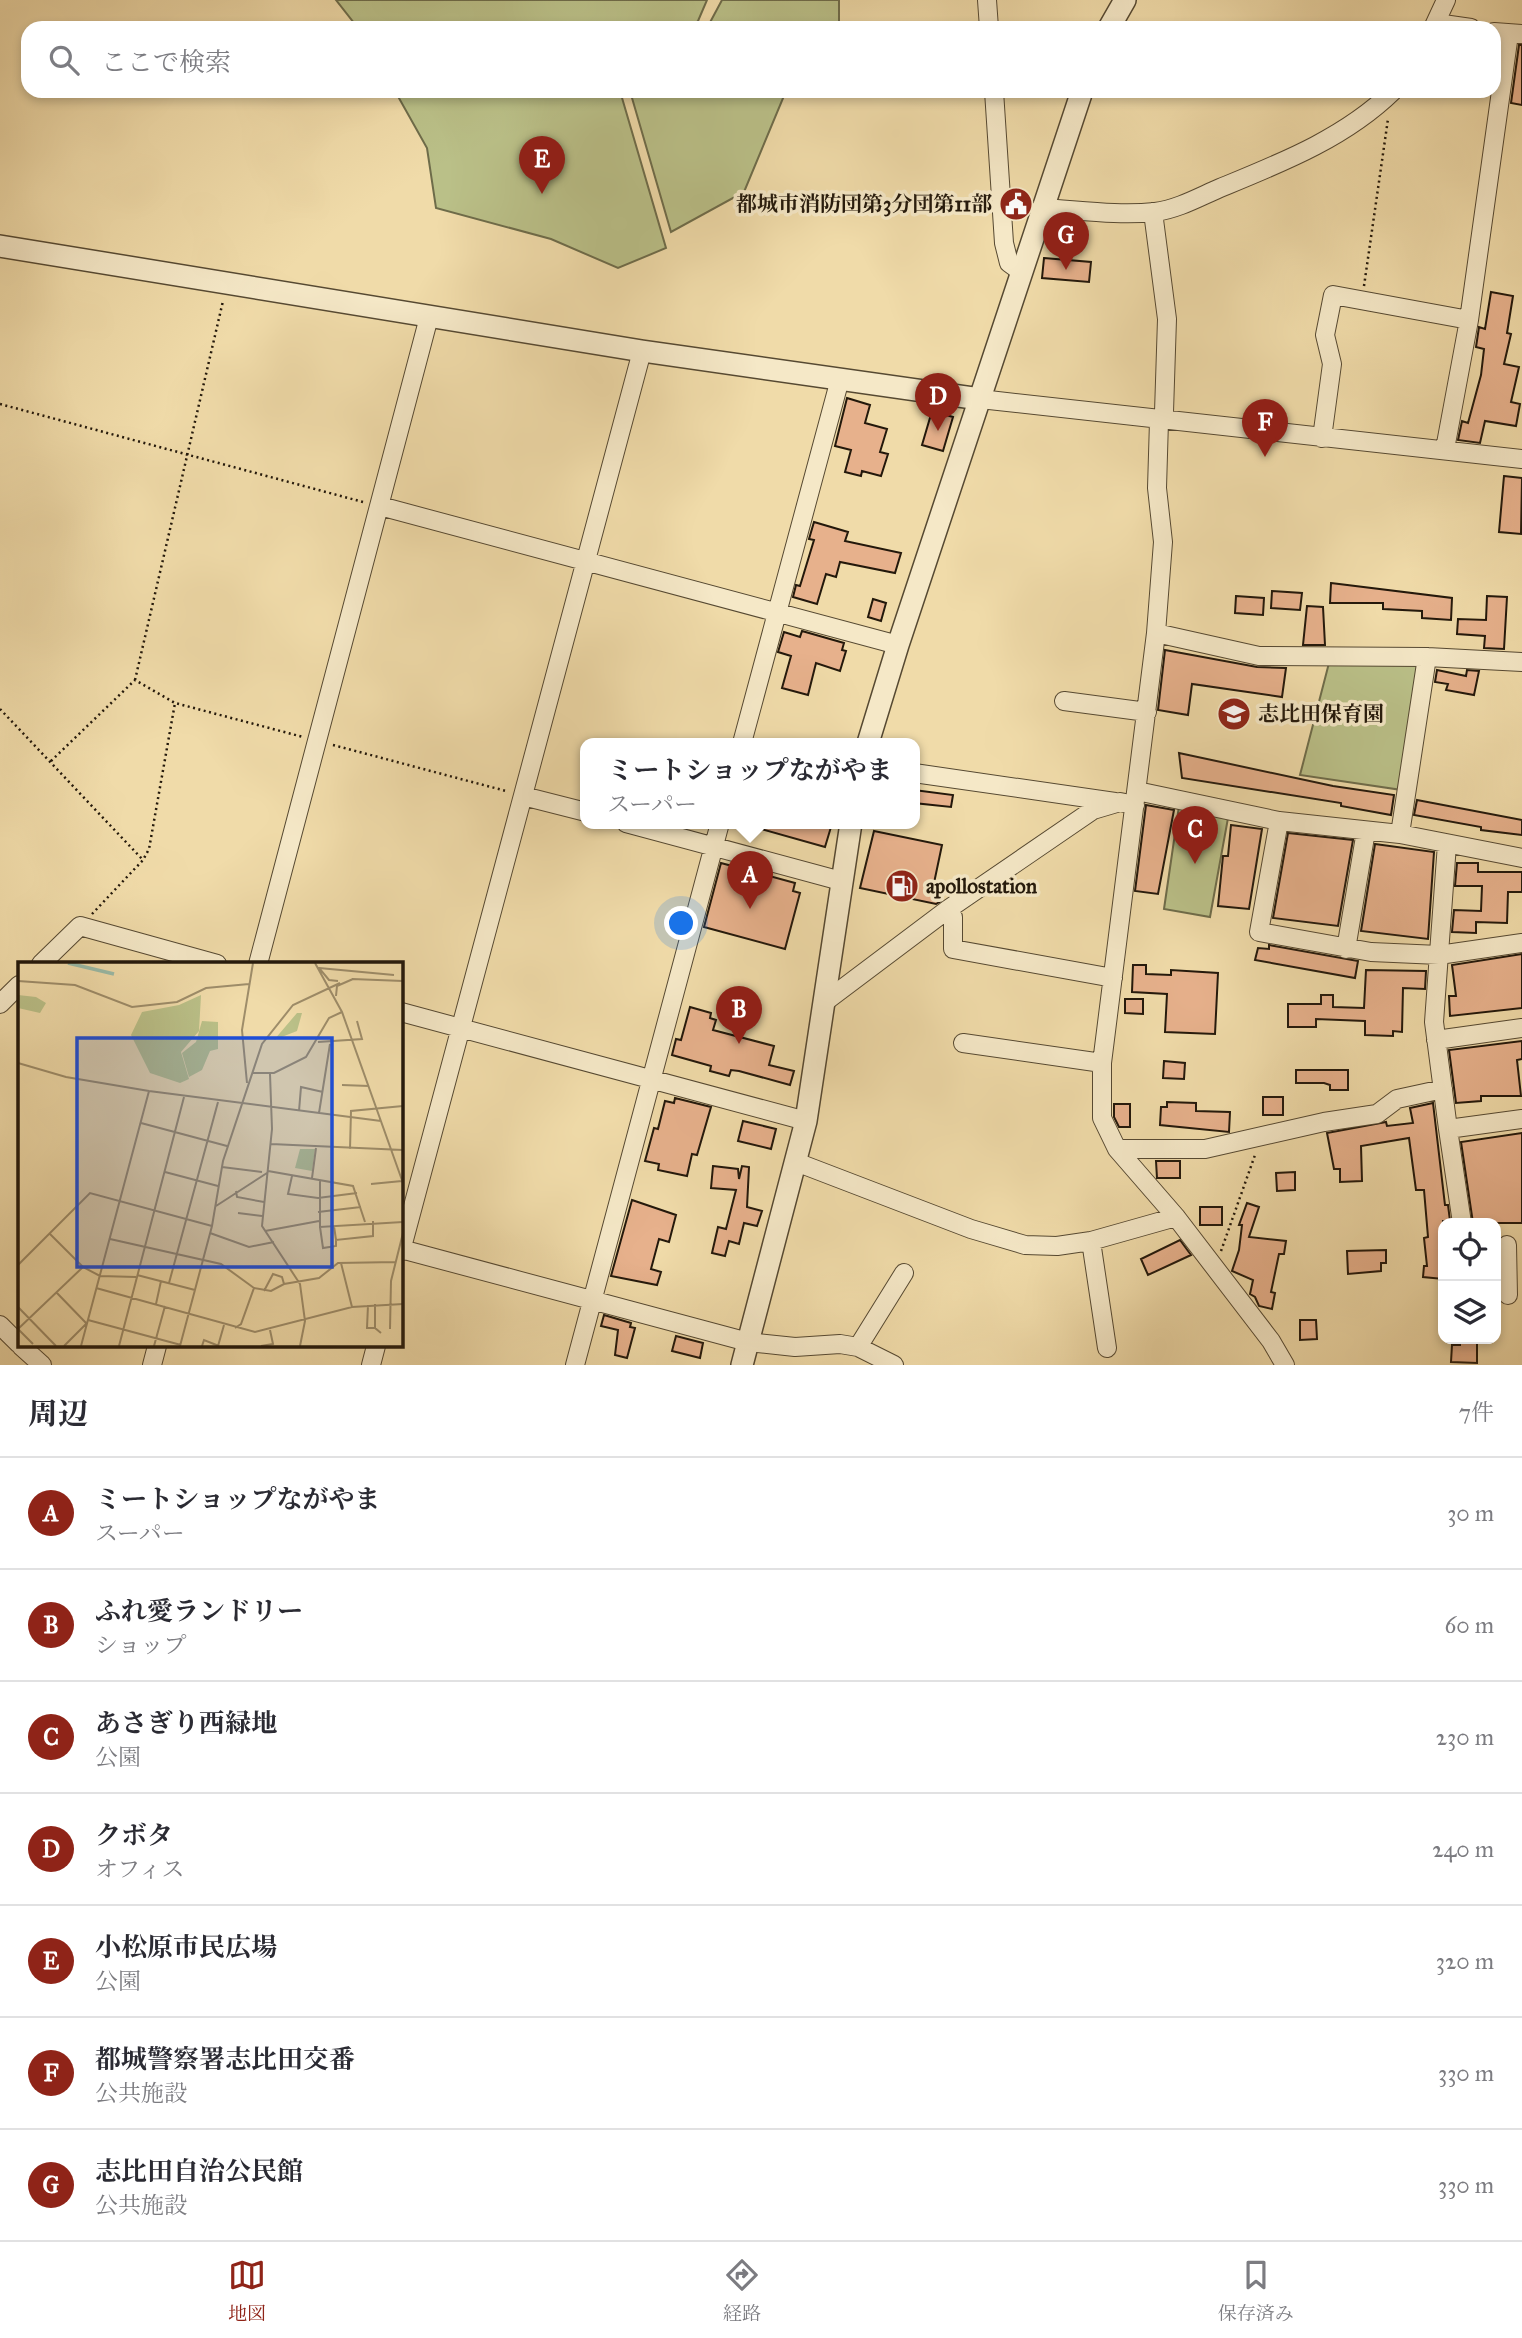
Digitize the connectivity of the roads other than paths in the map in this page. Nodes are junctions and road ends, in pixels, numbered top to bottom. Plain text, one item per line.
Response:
1 (987, 0) edge
2 (1125, 0) edge
3 (1446, 0) edge
4 (988, 21) edge
5 (1113, 21) edge
6 (1437, 21) edge
7 (1508, 33) edge
8 (1501, 85) edge
9 (994, 98) edge
10 (1080, 98) edge
11 (1384, 98) edge
12 (1499, 98) edge
13 (1041, 208) junction
14 (1153, 212) junction
15 (0, 246) edge
16 (1020, 271) junction
17 (429, 317) junction
18 (1469, 320) junction
19 (642, 351) junction
20 (840, 379) junction
21 (980, 399) junction
22 (1158, 421) junction
23 (1322, 438) junction
24 (1445, 450) junction
25 (1522, 459) edge
26 (380, 506) junction
27 (586, 562) junction
28 (777, 613) junction
29 (1156, 633) junction
30 (898, 645) junction
31 (1427, 657) junction
32 (1522, 662) edge
33 (1064, 701) dead end
34 (1147, 712) junction
35 (743, 738) edge
36 (870, 738) edge
37 (920, 774) edge
38 (523, 796) junction
39 (1131, 800) junction
40 (580, 810) edge
41 (1279, 821) junction
42 (648, 829) edge
43 (718, 829) edge
44 (850, 829) edge
45 (1366, 831) junction
46 (1400, 834) junction
47 (1447, 844) junction
48 (713, 847) junction
49 (1522, 858) edge
50 (841, 881) junction
51 (947, 910) junction
52 (1522, 943) edge
53 (1346, 948) junction
54 (1439, 955) junction
55 (43, 962) edge
56 (210, 962) edge
57 (259, 962) edge
58 (1113, 978) junction
59 (18, 986) edge
60 (826, 1002) junction
61 (0, 1004) edge
62 (402, 1012) edge
63 (461, 1027) junction
64 (1522, 1028) edge
65 (1436, 1040) junction
66 (962, 1043) dead end
67 (1102, 1063) junction
68 (652, 1079) junction
69 (1443, 1089) junction
70 (1522, 1119) edge
71 (806, 1121) junction
72 (1448, 1129) junction
73 (1118, 1149) junction
74 (796, 1162) junction
75 (1176, 1217) junction
76 (1461, 1218) edge
77 (1091, 1241) junction
78 (1508, 1244) edge
79 (402, 1246) edge
80 (402, 1250) edge
81 (904, 1273) dead end
82 (1508, 1295) dead end
83 (592, 1302) junction
84 (0, 1325) edge
85 (748, 1342) junction
86 (18, 1343) edge
87 (23, 1348) edge
88 (156, 1348) edge
89 (375, 1348) edge
90 (858, 1348) junction
91 (1107, 1348) dead end
92 (38, 1364) edge
93 (152, 1365) edge
94 (371, 1365) edge
95 (575, 1365) edge
96 (742, 1365) edge
97 (894, 1365) edge
98 (1285, 1365) edge

1 - 4 street
2 - 5 street
3 - 6 street
7 - 8 street
9 - 16 street
10 - 13 street
11 - 14 street
12 - 18 street
13 - 14 street
13 - 16 street
14 - 22 street
15 - 17 street
16 - 21 street
17 - 19 street
17 - 26 street
18 - 23 street
18 - 24 street
19 - 20 street
19 - 27 street
20 - 21 street
20 - 28 street
21 - 22 street
21 - 30 street
22 - 23 street
22 - 29 street
23 - 24 street
24 - 25 street
26 - 27 street
26 - 57 street
27 - 28 street
27 - 38 street
28 - 30 street
28 - 35 street
29 - 31 street
29 - 34 street
30 - 36 street
31 - 32 street
31 - 46 street
33 - 34 street
34 - 39 street
37 - 39 street
38 - 40 street
38 - 63 street
39 - 41 street
39 - 51 street
39 - 58 street
41 - 45 street
41 - 53 street
42 - 48 street
43 - 48 street
44 - 50 street
45 - 46 street
45 - 53 street
46 - 47 street
47 - 49 street
47 - 54 street
48 - 50 street
48 - 68 street
50 - 60 street
51 - 58 street
51 - 60 street
52 - 54 street
53 - 54 street
54 - 65 street
55 - 56 street
58 - 67 street
59 - 61 street
60 - 71 street
62 - 63 street
63 - 68 street
63 - 79 street
64 - 65 street
65 - 69 street
66 - 67 street
67 - 73 street
68 - 71 street
68 - 83 street
69 - 72 street
69 - 73 street
70 - 72 street
71 - 74 street
72 - 76 street
73 - 75 street
74 - 77 street
74 - 85 street
75 - 77 street
75 - 98 street
77 - 91 street
78 - 82 street
80 - 83 street
81 - 90 street
83 - 85 street
83 - 95 street
84 - 86 street
85 - 90 street
85 - 96 street
87 - 92 street
88 - 93 street
89 - 94 street
90 - 97 street

